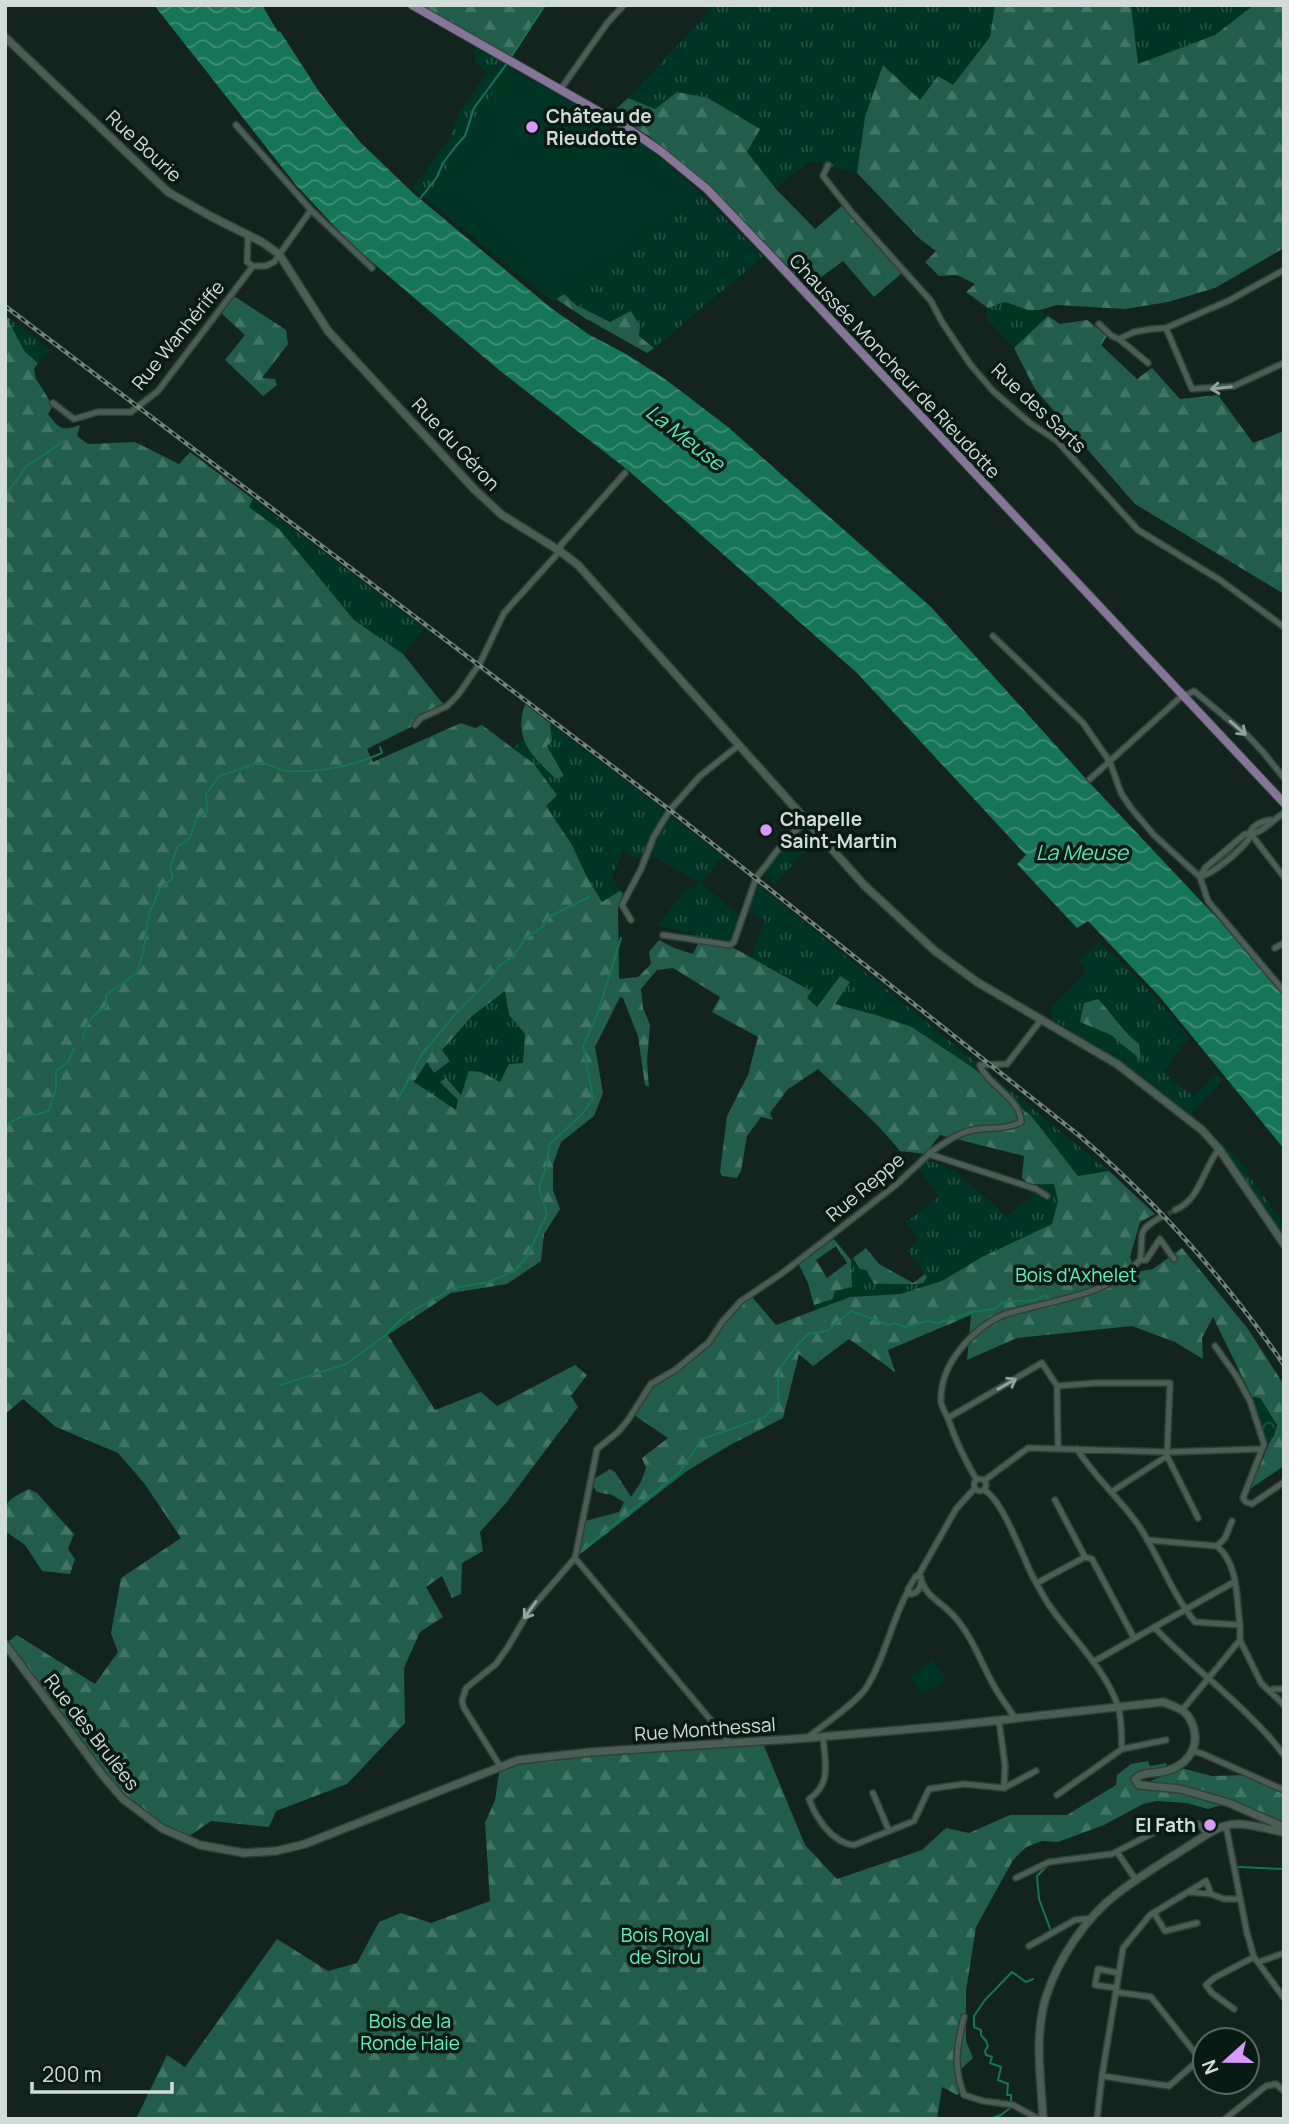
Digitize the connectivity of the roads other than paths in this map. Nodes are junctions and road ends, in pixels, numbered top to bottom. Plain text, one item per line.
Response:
1 (412, 5) edge
2 (624, 5) edge
3 (5, 37) edge
4 (560, 90) junction
5 (236, 125) dead end
6 (828, 165) dead end
7 (312, 210) junction
8 (248, 235) junction
9 (279, 254) junction
10 (253, 266) junction
11 (372, 268) dead end
12 (1284, 270) edge
13 (1099, 324) dead end
14 (1166, 328) junction
15 (1119, 339) junction
16 (1148, 363) dead end
17 (1284, 363) edge
18 (53, 403) dead end
19 (625, 473) dead end
20 (560, 551) junction
21 (1284, 627) edge
22 (993, 636) dead end
23 (1184, 696) junction
24 (415, 724) dead end
25 (739, 745) junction
26 (1110, 762) junction
27 (1284, 778) edge
28 (1090, 779) dead end
29 (1284, 803) edge
30 (1284, 813) edge
31 (806, 822) junction
32 (1251, 834) junction
33 (1200, 877) junction
34 (1284, 877) edge
35 (631, 920) dead end
36 (663, 935) dead end
37 (1284, 943) edge
38 (1275, 948) dead end
39 (1283, 990) edge
40 (1041, 1020) junction
41 (1219, 1149) junction
42 (929, 1154) junction
43 (1047, 1196) dead end
44 (1175, 1210) tunnel mouth
45 (1161, 1217) tunnel mouth
46 (1284, 1244) edge
47 (1174, 1259) dead end
48 (1140, 1260) junction
49 (1215, 1346) dead end
50 (1057, 1387) junction
51 (948, 1418) junction
52 (1058, 1448) junction
53 (1077, 1449) junction
54 (1261, 1449) junction
55 (1167, 1454) junction
56 (976, 1479) junction
57 (985, 1480) junction
58 (1284, 1482) edge
59 (975, 1488) junction
60 (984, 1490) junction
61 (1111, 1492) junction
62 (1055, 1500) dead end
63 (1198, 1518) dead end
64 (1231, 1521) dead end
65 (1147, 1541) junction
66 (1217, 1546) junction
67 (1085, 1557) junction
68 (575, 1558) junction
69 (920, 1579) junction
70 (1234, 1582) junction
71 (1037, 1583) junction
72 (926, 1592) junction
73 (911, 1593) junction
74 (1185, 1610) junction
75 (1240, 1625) junction
76 (1154, 1627) junction
77 (1134, 1638) junction
78 (1240, 1640) junction
79 (5, 1644) edge
80 (1093, 1661) junction
81 (1209, 1677) junction
82 (1284, 1689) edge
83 (1270, 1692) junction
84 (1284, 1705) edge
85 (1118, 1707) junction
86 (1183, 1709) junction
87 (1015, 1718) junction
88 (999, 1720) junction
89 (823, 1737) junction
90 (807, 1738) junction
91 (1166, 1740) dead end
92 (730, 1743) junction
93 (1122, 1749) junction
94 (1193, 1751) junction
95 (1284, 1755) edge
96 (500, 1766) junction
97 (1036, 1771) dead end
98 (1004, 1788) junction
99 (1284, 1790) edge
100 (873, 1793) dead end
101 (1057, 1795) dead end
102 (1226, 1826) junction
103 (1284, 1830) edge
104 (889, 1832) junction
105 (1208, 1834) junction
106 (1117, 1852) junction
107 (244, 1853) joint
108 (1016, 1878) dead end
109 (1136, 1880) junction
110 (1188, 1892) junction
111 (1211, 1894) junction
112 (1240, 1899) junction
113 (1154, 1913) junction
114 (1092, 1918) junction
115 (1197, 1923) dead end
116 (1029, 1946) dead end
117 (1284, 1953) edge
118 (1257, 1960) junction
119 (1119, 1973) junction
120 (1116, 1990) junction
121 (1284, 1998) edge
122 (1234, 2009) dead end
123 (964, 2017) dead end
124 (1191, 2045) edge
125 (1191, 2067) edge
126 (1102, 2076) junction
127 (1284, 2091) edge
128 (1041, 2119) edge
129 (1097, 2119) edge
130 (1225, 2119) edge

1 - 4 main road, Chaussée Moncheur de Rieudotte
2 - 4 street
3 - 8 main road, Rue Bourie
4 - 23 main road, Chaussée Moncheur de Rieudotte
5 - 7 street
6 - 21 street, Rue des Sarts
7 - 9 street, Rue Wanhériffe
7 - 11 street
8 - 9 main road, Rue Bourie
8 - 10 street
9 - 10 street, Rue Wanhériffe
9 - 20 main road, Rue du Géron
10 - 18 street, Rue Wanhériffe
12 - 14 street
13 - 15 street
14 - 15 street
17 -> 14 street
15 - 16 street
19 - 20 street
20 - 24 street
20 - 25 main road, Rue du Géron
22 - 26 street
23 - 26 street
23 -> 27 street
23 - 29 main road, Chaussée Moncheur de Rieudotte
25 - 31 main road
25 - 35 street
26 - 28 street
26 - 33 street
30 - 32 street
31 - 36 street
31 - 40 main road
32 - 33 street
32 - 34 street
33 - 39 street
37 - 38 street
40 - 41 main road
40 - 42 street
41 - 44 street
41 - 46 main road
42 - 43 street, Rue Reppe
42 - 68 street, Rue Reppe
45 - 48 street
47 - 48 street
48 - 51 street
49 - 54 street
51 -> 50 street
50 - 52 street
50 - 55 street
51 - 56 street
52 - 53 street
52 - 57 street
53 - 55 street
53 - 61 street
54 - 55 street
54 - 58 street
55 - 61 street
55 - 63 street
56 - 57 street
56 - 59 street
57 - 60 street
59 - 60 street
59 - 69 street
60 - 71 street
61 - 65 street
62 - 67 street
64 - 66 street
65 - 66 street
65 - 74 street
66 - 70 street
67 - 71 street
67 - 77 street
68 - 92 street
68 -> 96 street
69 - 72 street
69 - 73 street
69 - 73 street
70 - 74 street
70 - 75 street
71 - 80 street
72 - 73 street
72 - 87 street
73 - 90 street
74 - 75 street
74 - 76 street
75 - 78 street
76 - 77 street
76 - 81 street
77 - 80 street
78 - 81 street
78 - 83 street
79 - 107 main road, Rue des Brulées
80 - 85 street
81 - 86 street
81 - 95 street
82 - 83 street
83 - 84 street
85 - 86 main road, Rue Monthessal
85 - 87 main road, Rue Monthessal
85 - 93 street
86 - 94 main road
87 - 88 main road, Rue Monthessal
88 - 89 main road, Rue Monthessal
88 - 98 street
89 - 90 main road, Rue Monthessal
89 - 104 street
90 - 92 main road, Rue Monthessal
91 - 93 street
92 - 96 main road, Rue Monthessal
93 - 101 street
94 - 99 street
94 - 103 main road
96 - 107 main road, Rue Monthessal
97 - 98 street
98 - 104 street
100 - 104 street
102 - 103 main road
102 - 105 main road
102 - 112 street
105 - 106 street
105 - 109 main road
106 - 108 street
106 - 109 street
109 - 114 main road
110 - 111 street
110 - 111 street
110 - 113 street
111 - 112 street
112 - 118 street
113 - 115 street
113 - 119 street
114 - 116 street
114 - 128 main road
117 - 118 street
118 - 121 street
118 - 122 street
119 - 120 street
119 - 120 street
120 - 124 street
120 - 126 street
123 - 128 street
125 - 126 street
126 - 129 street
127 - 130 street

